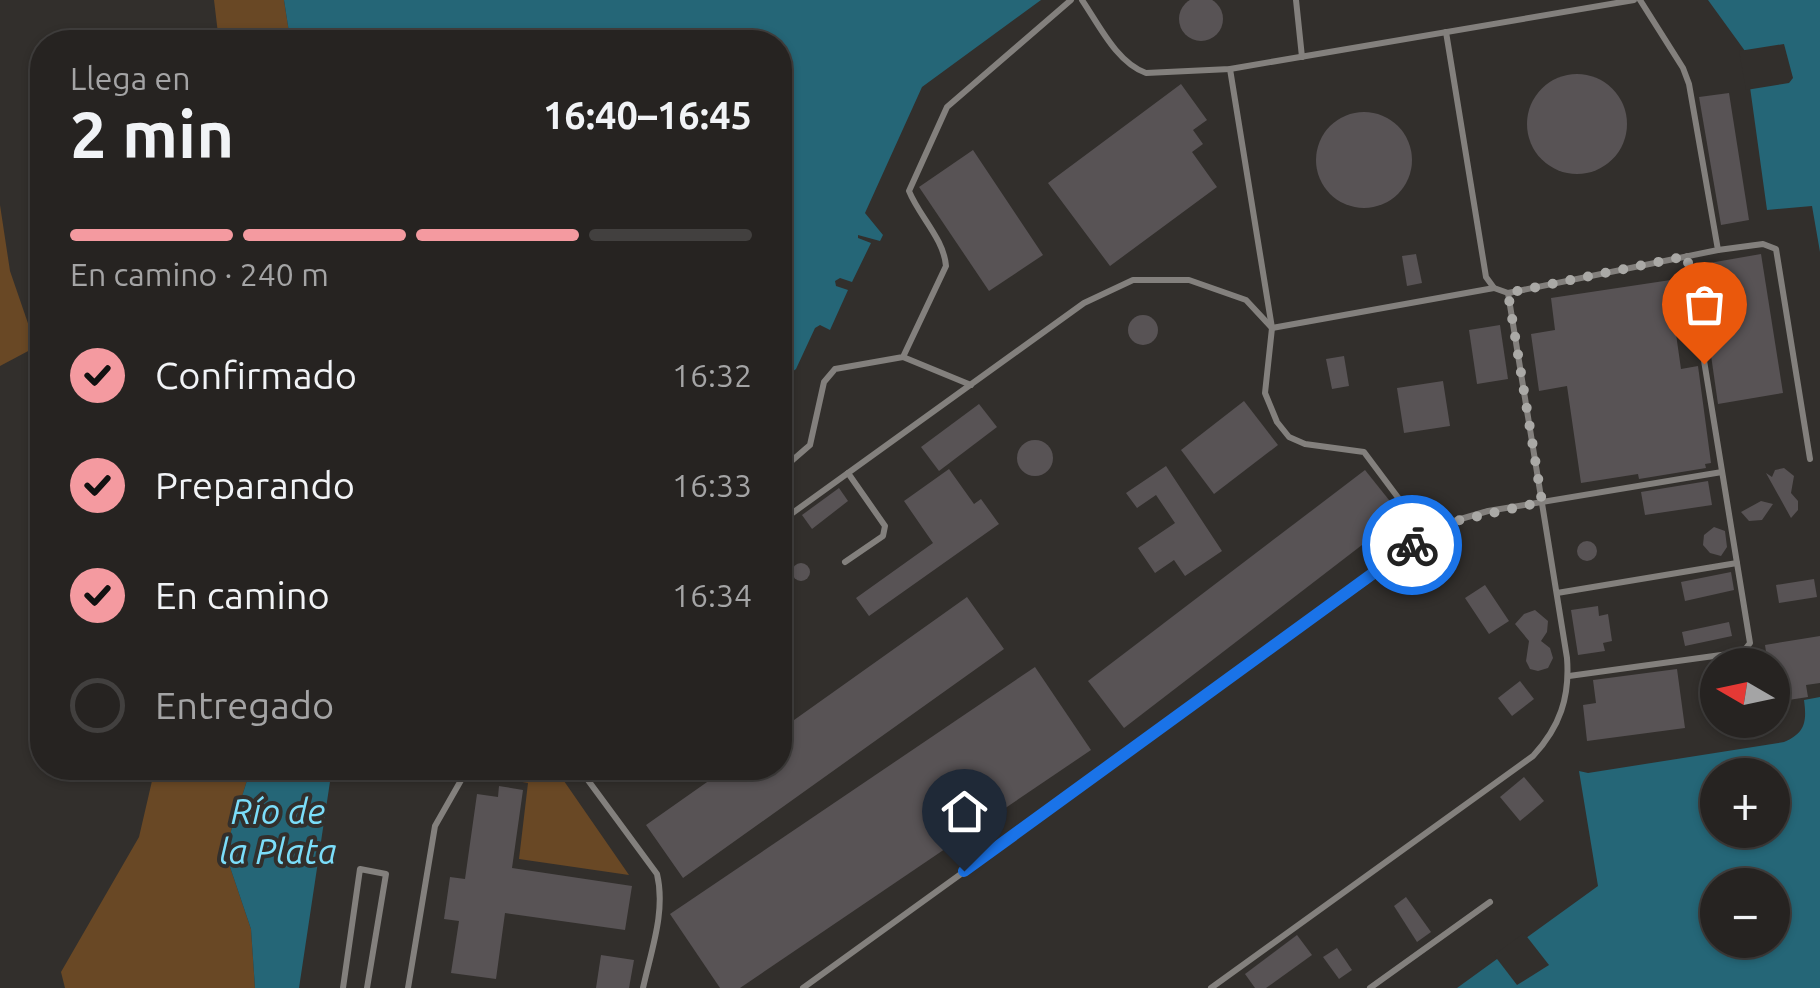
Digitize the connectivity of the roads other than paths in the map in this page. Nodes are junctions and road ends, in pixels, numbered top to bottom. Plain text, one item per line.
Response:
1 (1071, 0) edge
2 (1082, 0) edge
3 (1296, 0) edge
4 (1637, 0) edge
5 (1446, 32) junction
6 (1302, 56) junction
7 (1230, 69) junction
8 (1718, 250) junction
9 (1687, 256) junction
10 (1494, 288) junction
11 (1508, 293) junction
12 (1272, 328) junction
13 (903, 357) junction
14 (971, 385) junction
15 (1810, 459) dead end
16 (792, 461) edge
17 (1722, 472) junction
18 (848, 473) junction
19 (1542, 502) junction
20 (792, 513) edge
21 (1426, 535) junction
22 (844, 562) dead end
23 (1737, 564) junction
24 (1556, 593) junction
25 (1569, 676) junction
26 (461, 780) edge
27 (588, 780) edge
28 (1490, 902) dead end
29 (343, 988) edge
30 (366, 988) edge
31 (408, 988) edge
32 (644, 988) edge
33 (803, 988) edge
34 (1211, 988) edge
35 (1370, 988) edge

1 - 13 lane
2 - 7 lane
3 - 6 lane
4 - 5 lane
4 - 8 lane
5 - 6 lane
5 - 10 lane
6 - 7 lane
7 - 12 lane
8 - 9 lane
8 - 15 lane
9 - 11 lane
9 - 17 lane
10 - 11 lane
10 - 12 lane
11 - 19 lane
12 - 14 lane
12 - 21 lane
13 - 14 lane
13 - 16 lane
14 - 18 lane
17 - 19 lane
17 - 23 lane
18 - 20 lane
18 - 22 lane
19 - 21 lane
19 - 24 lane
21 - 33 lane
23 - 24 lane
23 - 25 lane
24 - 25 lane
25 - 34 lane
26 - 31 lane
27 - 32 lane
28 - 35 lane
29 - 30 lane

